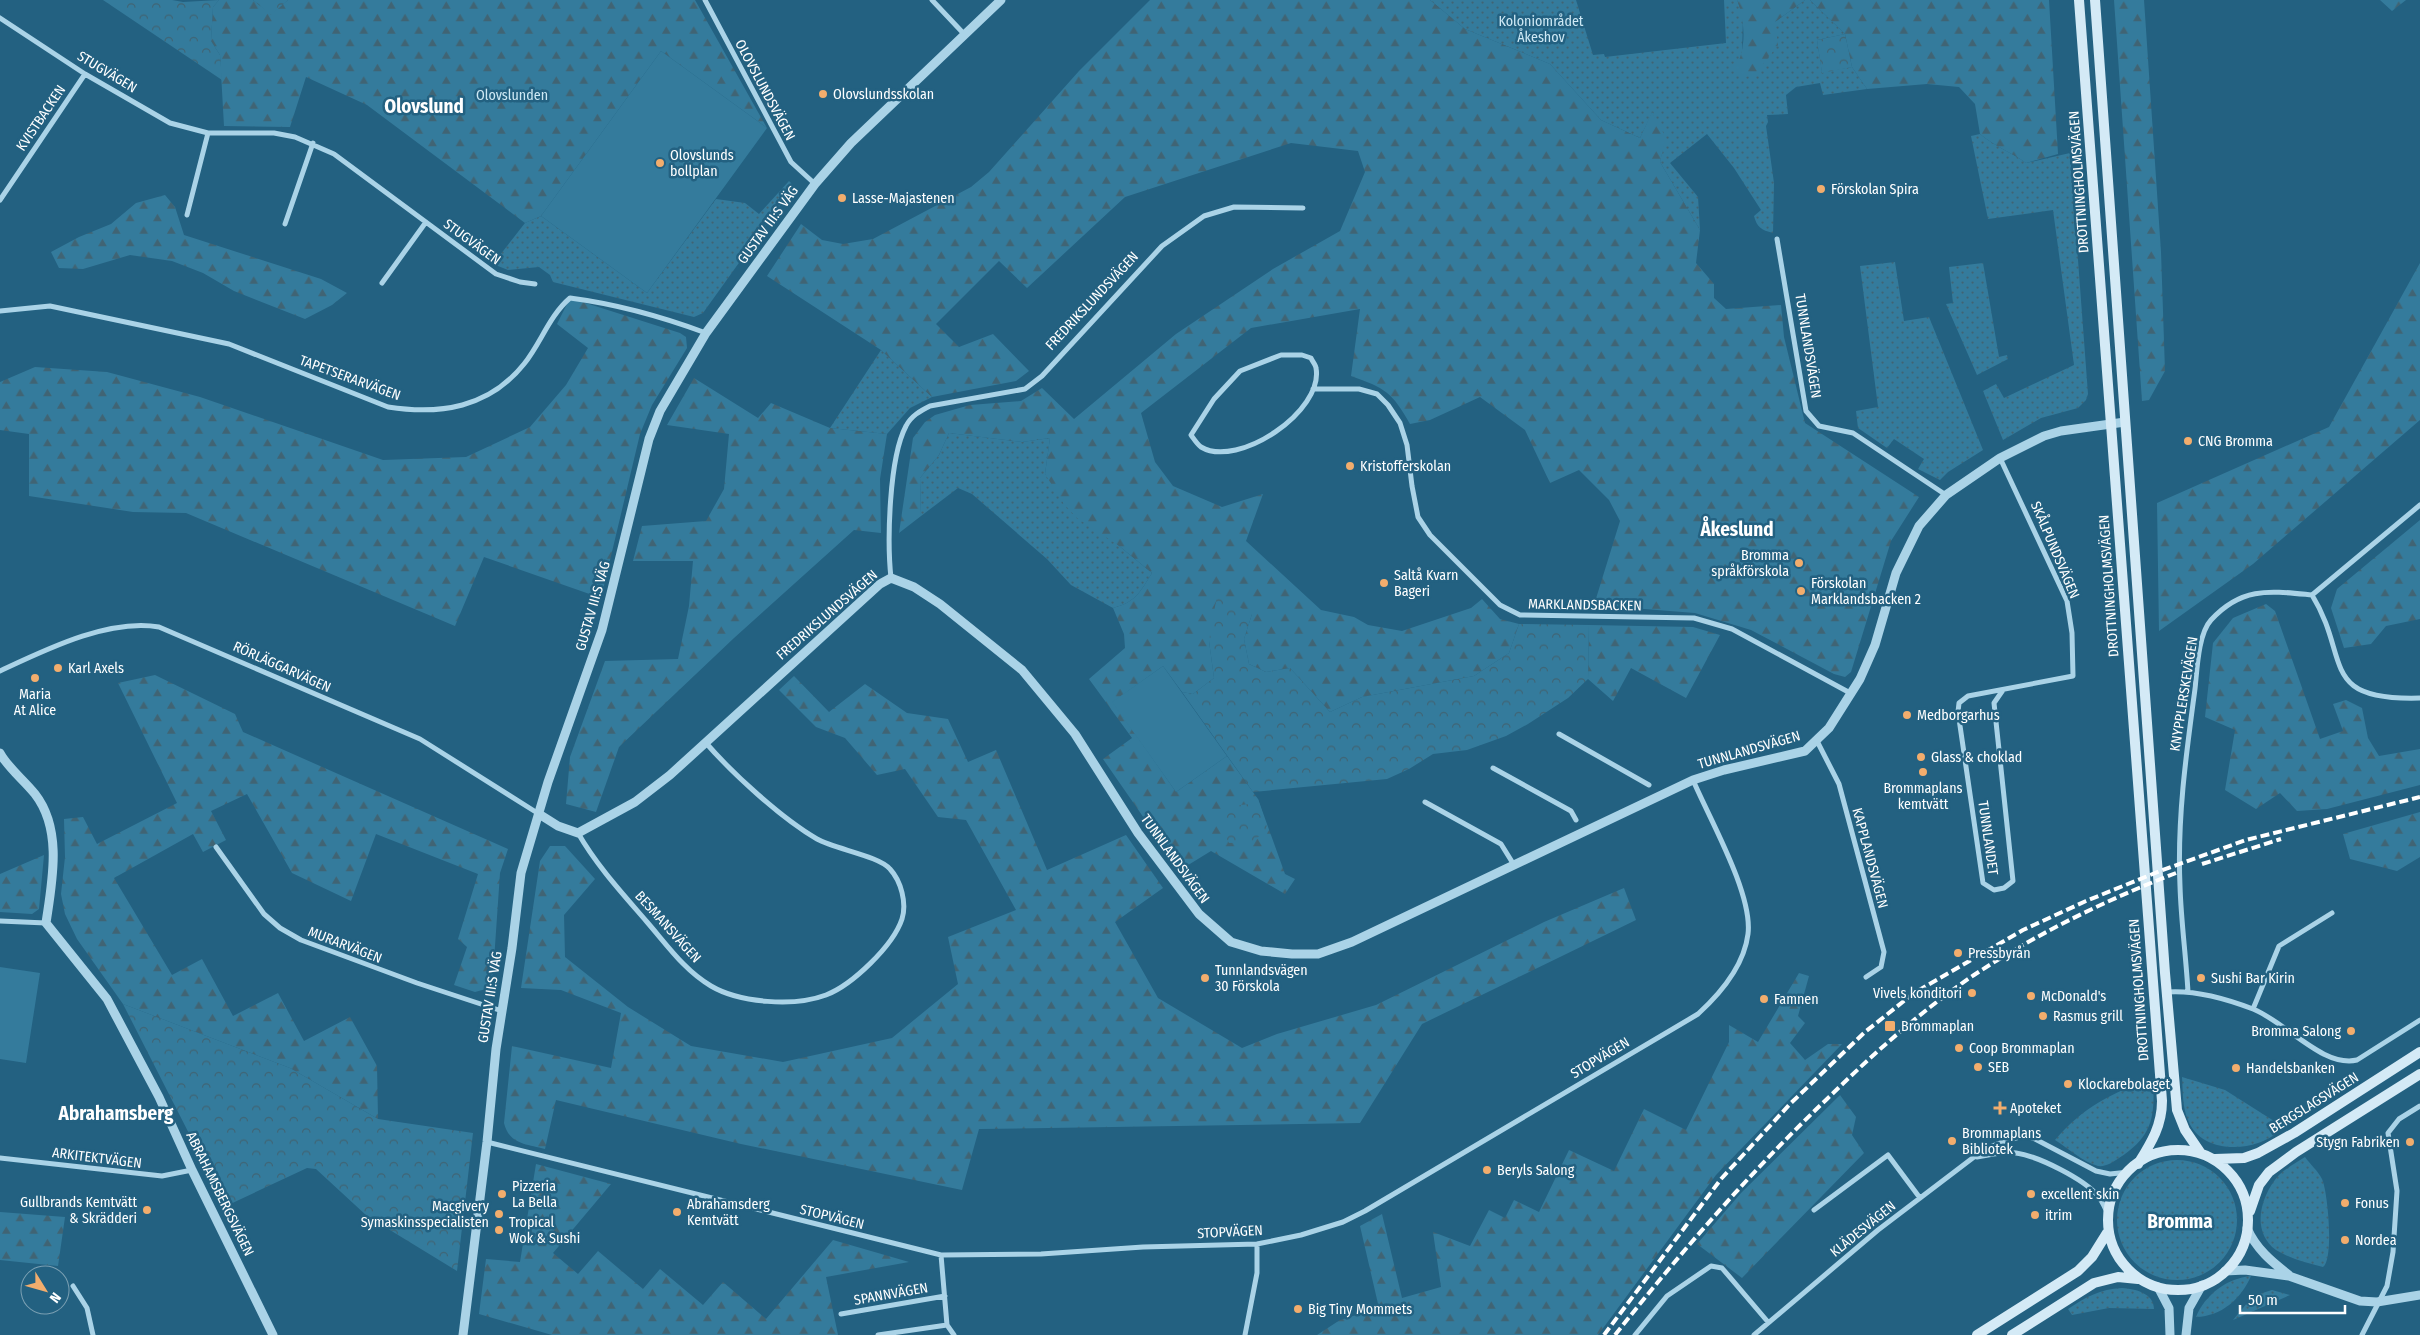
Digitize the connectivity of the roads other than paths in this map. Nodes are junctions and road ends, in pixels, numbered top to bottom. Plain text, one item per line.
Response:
1 (705, 0) edge
2 (932, 0) edge
3 (1001, 0) edge
4 (2079, 0) edge
5 (2096, 0) edge
6 (0, 18) edge
7 (965, 35) junction
8 (85, 74) junction
9 (208, 133) junction
10 (313, 143) junction
11 (815, 184) junction
12 (0, 200) edge
13 (1303, 208) dead end
14 (187, 215) dead end
15 (426, 222) junction
16 (285, 224) dead end
17 (1777, 239) dead end
18 (382, 283) dead end
19 (535, 284) dead end
20 (0, 311) edge
21 (706, 333) junction
22 (1313, 389) junction
23 (2126, 422) junction
24 (2111, 424) junction
25 (2000, 458) junction
26 (1946, 495) junction
27 (2420, 506) edge
28 (891, 578) junction
29 (2312, 595) junction
30 (0, 670) edge
31 (2003, 690) junction
32 (1853, 694) junction
33 (2420, 698) edge
34 (1559, 734) dead end
35 (1817, 741) junction
36 (706, 743) junction
37 (0, 753) edge
38 (1493, 768) dead end
39 (1693, 780) junction
40 (1650, 785) dead end
41 (1425, 802) dead end
42 (539, 814) junction
43 (1576, 820) dead end
44 (578, 833) junction
45 (216, 847) dead end
46 (1514, 865) junction
47 (2332, 914) dead end
48 (0, 922) edge
49 (46, 923) junction
50 (1866, 977) dead end
51 (2167, 992) junction
52 (2188, 992) junction
53 (2152, 993) junction
54 (2254, 1009) junction
55 (502, 1012) junction
56 (2420, 1020) edge
57 (2420, 1052) edge
58 (2420, 1074) edge
59 (2420, 1106) edge
60 (487, 1142) junction
61 (2200, 1152) junction
62 (1974, 1157) junction
63 (0, 1158) edge
64 (2215, 1159) junction
65 (2138, 1164) junction
66 (192, 1170) junction
67 (2128, 1172) junction
68 (1920, 1198) junction
69 (1814, 1210) dead end
70 (2108, 1214) junction
71 (2249, 1215) junction
72 (2247, 1228) junction
73 (2107, 1233) junction
74 (1257, 1244) junction
75 (941, 1256) junction
76 (2225, 1271) junction
77 (2289, 1276) junction
78 (2139, 1279) junction
79 (2202, 1285) junction
80 (73, 1286) dead end
81 (2158, 1287) junction
82 (2420, 1295) edge
83 (944, 1296) junction
84 (2377, 1302) junction
85 (841, 1314) dead end
86 (1768, 1322) junction
87 (947, 1325) junction
88 (93, 1335) edge
89 (273, 1335) edge
90 (463, 1335) edge
91 (878, 1335) edge
92 (954, 1335) edge
93 (1245, 1335) edge
94 (1635, 1335) edge
95 (1754, 1335) edge
96 (1977, 1335) edge
97 (2012, 1335) edge
98 (2170, 1335) edge
99 (2186, 1335) edge
100 (2362, 1335) edge

1 - 11 street, OLOVSLUNDSVÄGEN
2 - 7 street
3 - 7 street, GUSTAV III:S VÄG
4 - 24 main road, DROTTNINGHOLMSVÄGEN
5 - 23 main road, DROTTNINGHOLMSVÄGEN
6 - 8 street, STUGVÄGEN
7 - 11 street, GUSTAV III:S VÄG
8 - 9 street, STUGVÄGEN
8 - 12 street, KVISTBACKEN
9 - 10 street, STUGVÄGEN
9 - 14 street
10 - 15 street, STUGVÄGEN
10 - 16 street
11 - 21 street, GUSTAV III:S VÄG
13 - 28 street, FREDRIKSLUNDSVÄGEN
15 - 18 street, STUGVÄGEN
15 - 19 street, STUGVÄGEN
17 - 26 street, TUNNLANDSVÄGEN
20 - 21 street, TAPETSERARVÄGEN
21 - 42 street, GUSTAV III:S VÄG
22 - 22 street
22 - 32 street, MARKLANDSBACKEN
23 - 24 street, TUNNLANDSVÄGEN
23 - 51 main road, DROTTNINGHOLMSVÄGEN
24 - 25 street, TUNNLANDSVÄGEN
24 - 53 main road, DROTTNINGHOLMSVÄGEN
25 - 26 street, TUNNLANDSVÄGEN
25 - 31 street, SKÅLPUNDSVÄGEN
26 - 32 street, TUNNLANDSVÄGEN
27 - 29 street
28 - 36 street, FREDRIKSLUNDSVÄGEN
28 - 46 street, TUNNLANDSVÄGEN
29 - 33 street
29 - 52 street, KNYPPLERSKEVÄGEN
30 - 42 street, RÖRLÄGGARVÄGEN
31 - 31 street, TUNNLANDET
32 - 35 street, TUNNLANDSVÄGEN
34 - 40 street
35 - 39 street, TUNNLANDSVÄGEN
35 - 50 street, KAPPLANDSVÄGEN
36 - 44 street, FREDRIKSLUNDSVÄGEN
36 - 44 street, BESMANSVÄGEN
37 - 49 street
38 - 43 street
39 - 46 street, TUNNLANDSVÄGEN
39 - 74 street, STOPVÄGEN
41 - 46 street
42 - 44 street
42 - 55 street, GUSTAV III:S VÄG
45 - 55 street, MURARVÄGEN
47 - 54 street
48 - 49 street
49 - 66 street, ABRAHAMSBERGSVÄGEN
51 - 52 street
51 - 53 main road
51 - 61 main road, DROTTNINGHOLMSVÄGEN
52 - 54 street
53 - 65 main road, DROTTNINGHOLMSVÄGEN
54 - 56 street, BERGSLAGSVÄGEN
55 - 60 street, GUSTAV III:S VÄG
57 - 64 main road, BERGSLAGSVÄGEN
58 - 71 main road
59 - 84 street
60 - 75 street, STOPVÄGEN
60 - 90 street, GUSTAV III:S VÄG
61 - 64 main road
61 - 65 main road
62 - 67 street, KLÄDESVÄGEN
62 - 68 street, KLÄDESVÄGEN
62 - 70 street, KLÄDESVÄGEN
63 - 66 street, ARKITEKTVÄGEN
64 - 71 main road
65 - 67 main road
66 - 89 street, ABRAHAMSBERGSVÄGEN
67 - 70 main road
68 - 69 street
68 - 86 street, KLÄDESVÄGEN
70 - 73 main road
71 - 72 main road
72 - 76 main road
72 - 77 street
73 - 78 main road
73 - 96 main road
74 - 75 street, STOPVÄGEN
74 - 93 street
75 - 83 street, SPANNVÄGEN
76 - 77 street
76 - 79 main road
77 - 84 street
78 - 81 main road
78 - 97 main road
79 - 81 main road
79 - 99 street
80 - 88 street
81 - 98 street
82 - 84 street
83 - 85 street, SPANNVÄGEN
83 - 87 street, SPANNVÄGEN
84 - 100 street
86 - 94 street
86 - 95 street, KLÄDESVÄGEN
87 - 91 street
87 - 92 street, SPANNVÄGEN

